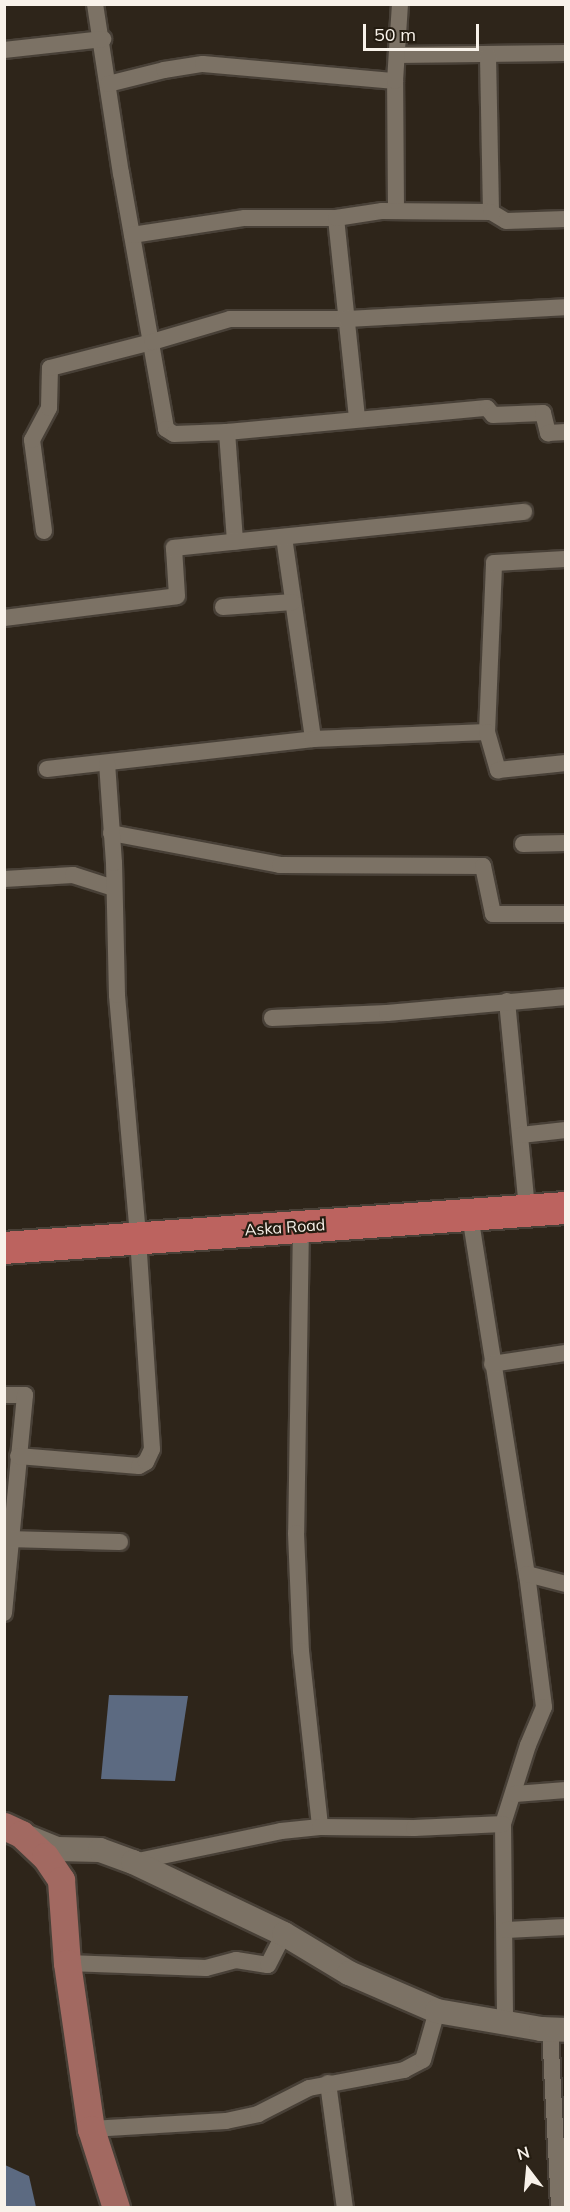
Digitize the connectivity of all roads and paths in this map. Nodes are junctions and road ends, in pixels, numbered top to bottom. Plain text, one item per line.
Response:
1 (95, 4) edge
2 (400, 4) edge
3 (103, 39) junction
4 (4, 50) edge
5 (566, 53) edge
6 (396, 55) junction
7 (488, 56) junction
8 (395, 81) junction
9 (108, 84) junction
10 (396, 211) junction
11 (491, 212) junction
12 (336, 218) junction
13 (566, 219) edge
14 (132, 235) junction
15 (566, 307) edge
16 (346, 319) junction
17 (151, 341) junction
18 (357, 419) junction
19 (227, 432) junction
20 (566, 432) edge
21 (524, 512) dead end
22 (44, 531) dead end
23 (284, 537) junction
24 (235, 542) junction
25 (566, 559) edge
26 (293, 602) junction
27 (223, 608) dead end
28 (4, 618) edge
29 (487, 732) junction
30 (313, 739) junction
31 (106, 763) junction
32 (566, 763) edge
33 (47, 769) dead end
34 (111, 834) junction
35 (566, 843) edge
36 (523, 844) dead end
37 (4, 879) edge
38 (114, 888) junction
39 (566, 914) edge
40 (566, 997) edge
41 (507, 1001) junction
42 (272, 1018) dead end
43 (566, 1130) edge
44 (521, 1135) junction
45 (566, 1196) edge
46 (526, 1198) junction
47 (468, 1208) junction
48 (566, 1209) edge
49 (301, 1225) junction
50 (137, 1231) junction
51 (4, 1232) edge
52 (4, 1248) edge
53 (566, 1353) edge
54 (492, 1364) junction
55 (4, 1395) edge
56 (18, 1456) junction
57 (7, 1538) edge
58 (120, 1542) dead end
59 (527, 1574) junction
60 (566, 1584) edge
61 (4, 1613) edge
62 (566, 1790) edge
63 (515, 1794) junction
64 (503, 1824) junction
65 (320, 1827) junction
66 (13, 1830) edge
67 (133, 1862) junction
68 (566, 1927) edge
69 (506, 1930) junction
70 (284, 1934) junction
71 (68, 1963) junction
72 (437, 2011) junction
73 (506, 2023) junction
74 (558, 2030) edge
75 (559, 2066) edge
76 (328, 2083) junction
77 (91, 2129) junction
78 (116, 2208) edge
79 (345, 2208) edge
80 (559, 2208) edge

1 - 3 street
2 - 6 street
3 - 4 street
3 - 9 street
5 - 7 street
6 - 7 street
6 - 8 street
7 - 11 street
8 - 9 street
8 - 10 street
9 - 14 street
10 - 11 street
10 - 12 street
11 - 13 street
12 - 14 street
12 - 16 street
14 - 17 street
15 - 16 street
16 - 17 street
16 - 18 street
17 - 19 street
17 - 22 street
18 - 19 street
18 - 20 street
19 - 24 street
21 - 23 street
23 - 24 street
23 - 26 street
24 - 28 street
25 - 29 street
26 - 27 street
26 - 30 street
29 - 30 street
29 - 32 street
30 - 31 street
31 - 33 street
31 - 34 street
34 - 38 street
34 - 39 street
35 - 36 street
37 - 38 street
38 - 50 street
40 - 41 street
41 - 42 street
41 - 44 street
43 - 44 street
44 - 46 street
45 - 46 highway
46 - 47 highway
47 - 48 highway, Aska Road
47 - 49 highway, Aska Road
47 - 50 highway
47 - 54 street
49 - 50 highway, Aska Road
49 - 65 street
50 - 51 highway
50 - 52 highway, Aska Road
50 - 56 street
53 - 54 street
54 - 59 street
55 - 56 street
56 - 57 street
57 - 58 street
57 - 61 street
59 - 60 street
59 - 63 street
62 - 63 street
63 - 64 street
64 - 65 street
64 - 69 street
65 - 67 street
66 - 67 street
66 - 71 main road
67 - 70 street
68 - 69 street
69 - 73 street
70 - 71 street
70 - 72 street
71 - 77 main road
72 - 73 street
72 - 76 street
73 - 74 street
74 - 75 street
75 - 80 street
76 - 77 street
76 - 79 street
77 - 78 main road

